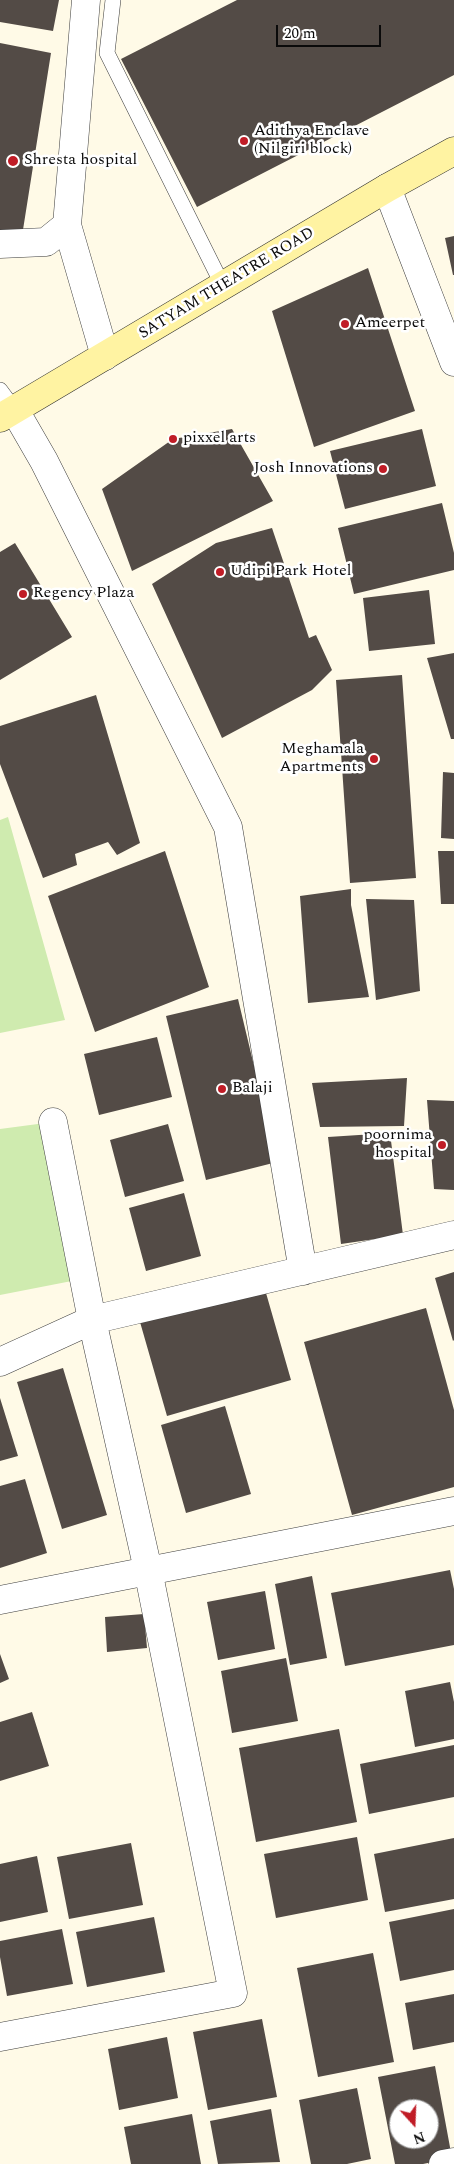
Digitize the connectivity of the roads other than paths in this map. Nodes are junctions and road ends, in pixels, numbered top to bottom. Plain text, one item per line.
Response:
1 (86, 0) edge
2 (113, 0) edge
3 (454, 151) edge
4 (387, 188) junction
5 (67, 225) junction
6 (0, 244) edge
7 (223, 286) junction
8 (446, 320) edge
9 (105, 356) junction
10 (454, 362) edge
11 (5, 406) edge
12 (53, 1122) dead end
13 (454, 1235) edge
14 (303, 1270) junction
15 (92, 1320) junction
16 (0, 1362) edge
17 (454, 1511) edge
18 (148, 1570) junction
19 (0, 1600) edge
20 (0, 2037) edge
21 (454, 2162) edge
22 (443, 2164) edge

1 - 5 street
2 - 7 lane
3 - 4 main road, SATYAM THEATRE ROAD
4 - 7 main road, SATYAM THEATRE ROAD
4 - 8 street
5 - 6 street
5 - 9 street
7 - 9 main road, SATYAM THEATRE ROAD
8 - 10 street
9 - 11 main road, SATYAM THEATRE ROAD
11 - 14 street
12 - 15 street
13 - 14 street
14 - 15 street
15 - 16 street
15 - 18 street
17 - 18 street
18 - 19 street
18 - 20 street
21 - 22 street

